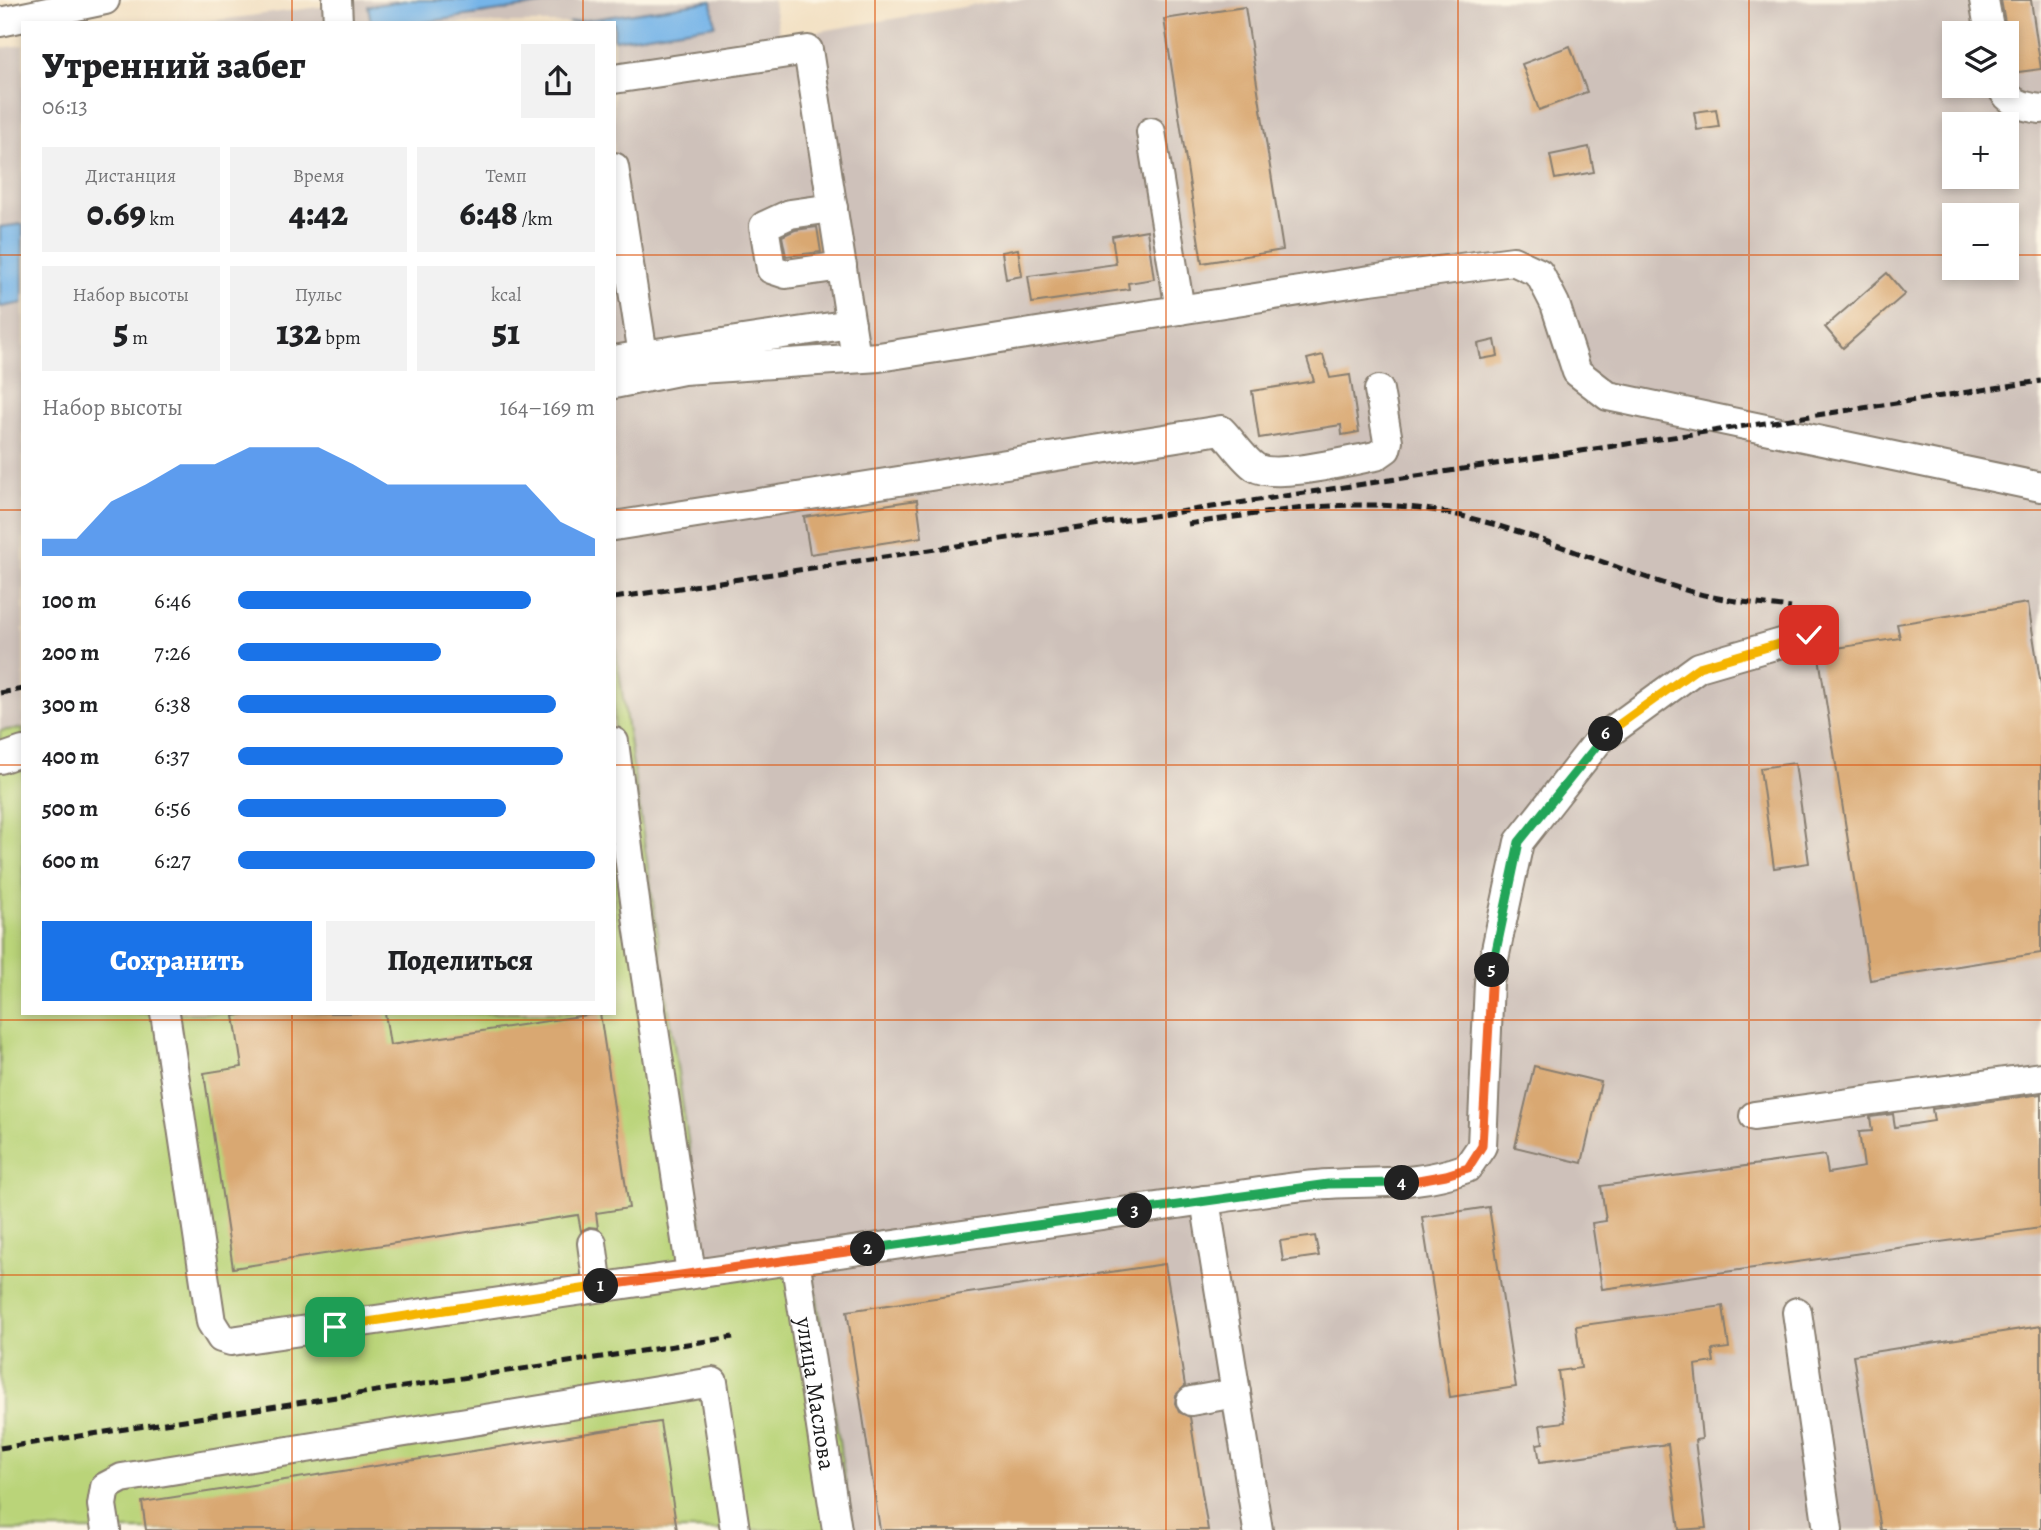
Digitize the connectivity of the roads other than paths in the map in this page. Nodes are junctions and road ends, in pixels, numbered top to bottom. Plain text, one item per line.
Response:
1 (105, 0) edge
2 (337, 0) edge
3 (1984, 0) edge
4 (338, 21) edge
5 (1988, 21) edge
6 (0, 22) edge
7 (616, 79) edge
8 (2009, 98) edge
9 (2041, 109) edge
10 (1151, 132) dead end
11 (616, 180) edge
12 (832, 208) junction
13 (842, 266) junction
14 (1180, 310) junction
15 (851, 324) junction
16 (643, 355) junction
17 (856, 358) junction
18 (616, 372) edge
19 (616, 373) edge
20 (1379, 390) dead end
21 (2041, 486) edge
22 (616, 526) edge
23 (1809, 635) dead end
24 (21, 752) edge
25 (0, 759) edge
26 (616, 774) edge
27 (626, 932) edge
28 (164, 1015) edge
29 (2041, 1077) edge
30 (1754, 1116) dead end
31 (1205, 1200) junction
32 (592, 1244) dead end
33 (795, 1259) junction
34 (691, 1273) junction
35 (598, 1287) junction
36 (1797, 1312) dead end
37 (1236, 1393) junction
38 (1191, 1401) dead end
39 (106, 1530) edge
40 (735, 1530) edge
41 (837, 1530) edge
42 (1258, 1530) edge
43 (1828, 1530) edge

1 - 6 lane
2 - 4 lane
3 - 5 lane
7 - 12 lane
8 - 9 lane
10 - 14 lane
11 - 16 lane
12 - 13 lane
12 - 13 lane
13 - 15 lane
14 - 17 lane
14 - 21 lane
15 - 16 lane
15 - 17 lane
16 - 18 lane
17 - 19 lane
20 - 22 lane
23 - 31 lane
24 - 25 lane
26 - 27 lane
27 - 34 lane
28 - 35 lane
29 - 30 lane
31 - 33 lane
31 - 37 lane
32 - 35 lane
33 - 34 lane
33 - 41 lane, улица Маслова
34 - 35 lane
36 - 43 lane
37 - 38 lane
37 - 42 lane
39 - 40 lane

